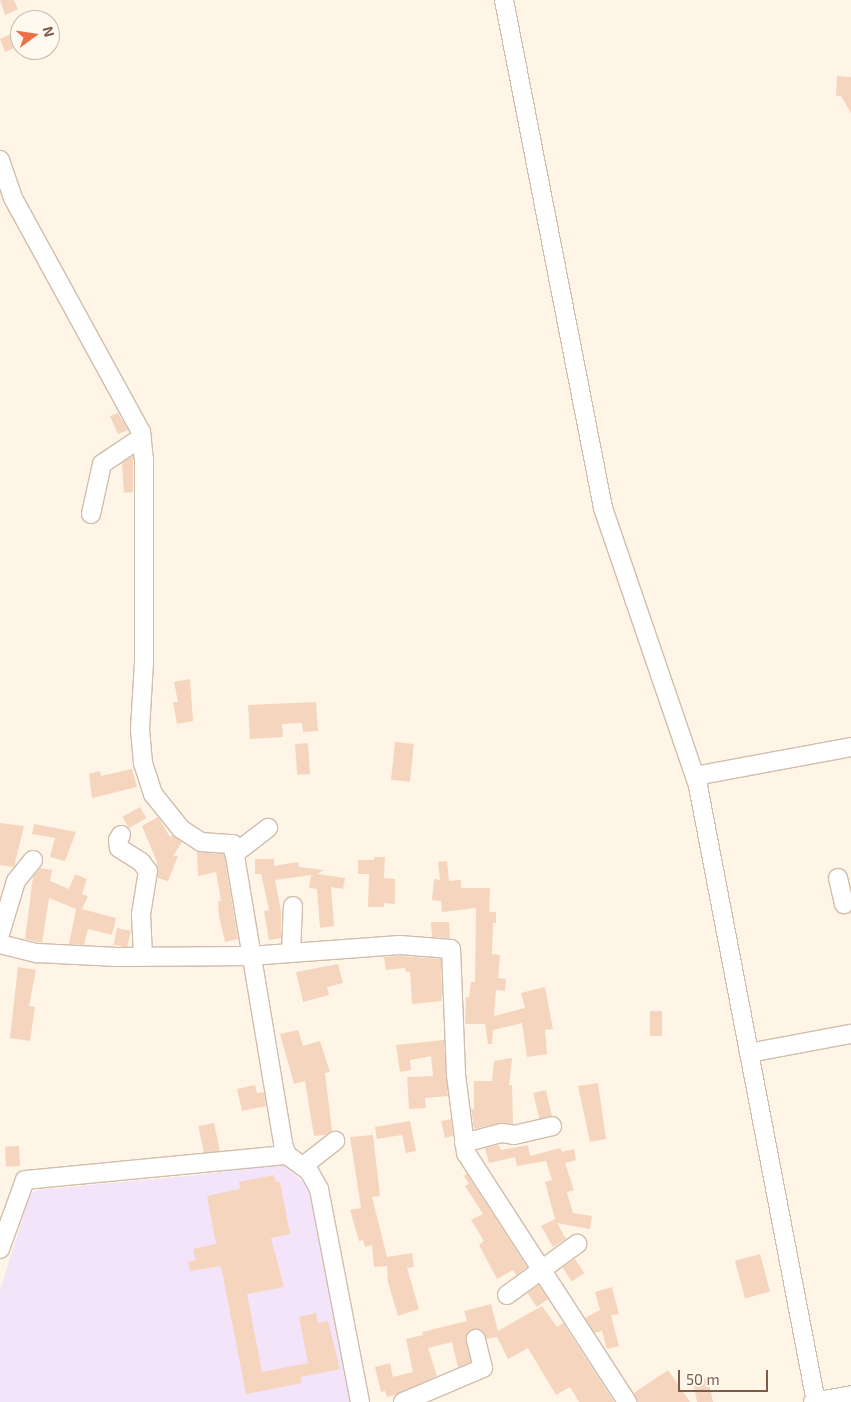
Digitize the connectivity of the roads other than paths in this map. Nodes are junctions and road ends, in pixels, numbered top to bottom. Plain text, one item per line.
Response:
1 (504, 0) edge
2 (0, 160) edge
3 (142, 437) junction
4 (91, 514) dead end
5 (851, 747) edge
6 (695, 776) junction
7 (268, 828) dead end
8 (121, 835) dead end
9 (234, 854) junction
10 (33, 860) dead end
11 (838, 878) dead end
12 (844, 904) dead end
13 (293, 906) dead end
14 (0, 934) edge
15 (0, 944) edge
16 (291, 953) junction
17 (142, 956) junction
18 (250, 956) junction
19 (851, 1034) edge
20 (749, 1053) junction
21 (552, 1126) dead end
22 (335, 1141) dead end
23 (464, 1143) junction
24 (287, 1155) junction
25 (303, 1166) junction
26 (577, 1244) dead end
27 (0, 1249) edge
28 (540, 1268) junction
29 (508, 1295) dead end
30 (476, 1339) dead end
31 (851, 1395) edge
32 (360, 1402) edge
33 (403, 1402) edge
34 (627, 1402) edge
35 (814, 1402) edge

1 - 6 street
2 - 3 street
3 - 4 street
3 - 9 street
5 - 6 street
6 - 20 street
7 - 9 street
8 - 17 street
9 - 18 street
10 - 14 street
11 - 12 street
13 - 16 street
15 - 17 street
16 - 18 street
16 - 23 street
17 - 18 street
18 - 24 street
19 - 20 street
20 - 35 street
21 - 23 street
22 - 25 street
23 - 28 street
24 - 25 street
24 - 27 street
25 - 32 street
26 - 28 street
28 - 29 street
28 - 34 street
30 - 33 street
31 - 35 street

